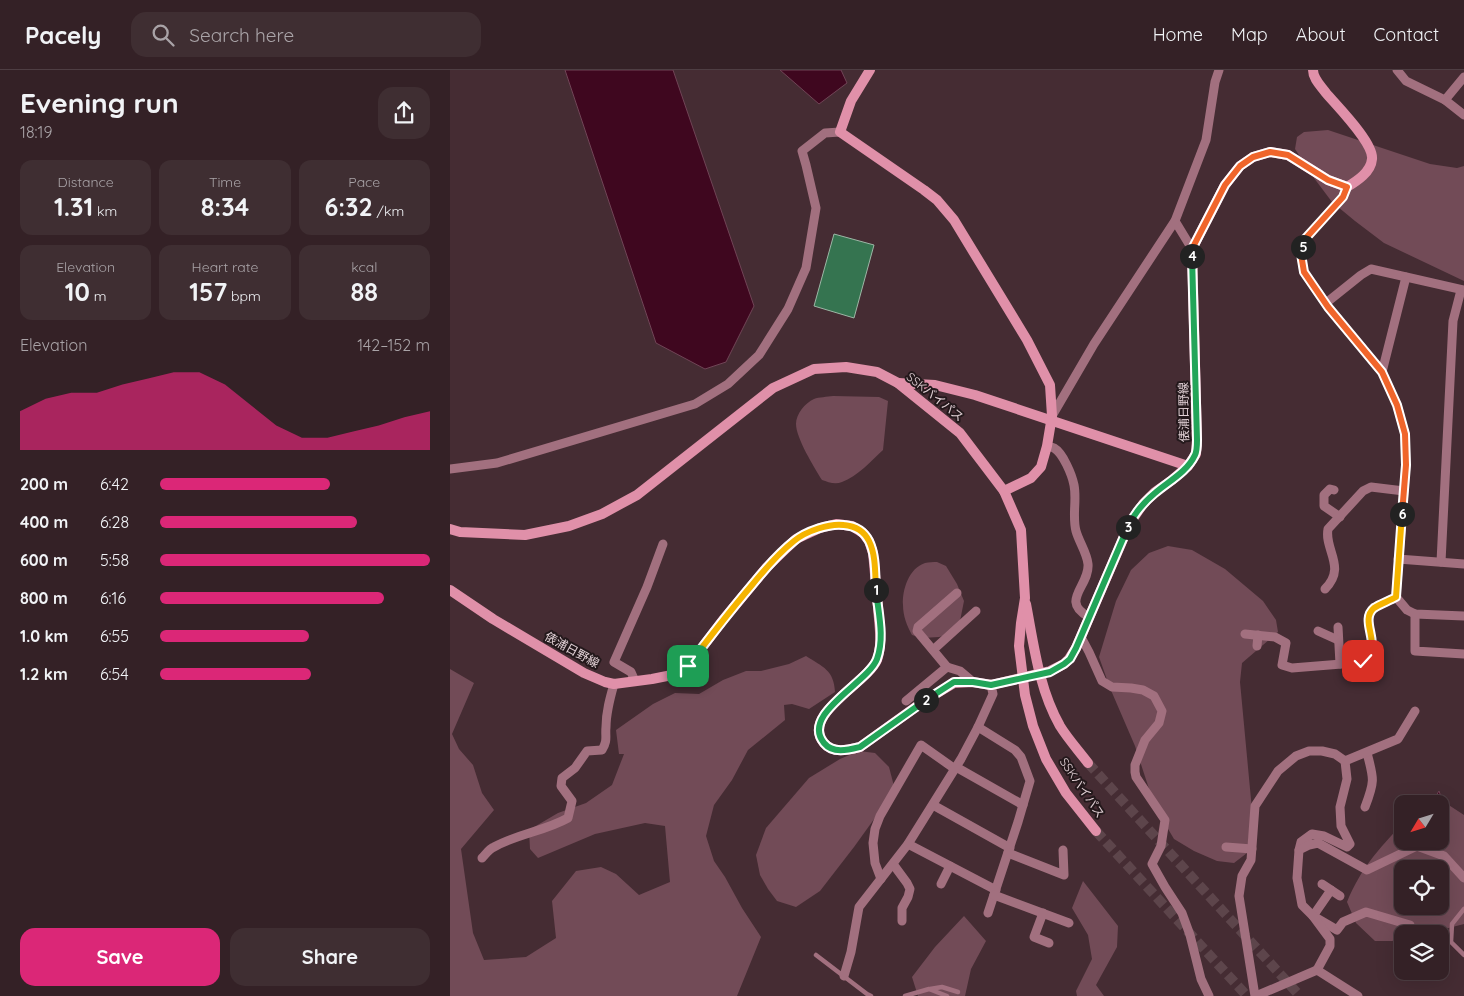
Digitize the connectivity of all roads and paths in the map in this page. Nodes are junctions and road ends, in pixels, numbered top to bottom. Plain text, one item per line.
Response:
1 (870, 70) edge
2 (1219, 70) edge
3 (1313, 70) edge
4 (1397, 70) edge
5 (1464, 77) edge
6 (1445, 100) junction
7 (1464, 114) edge
8 (840, 132) junction
9 (1347, 187) junction
10 (1175, 221) junction
11 (1192, 249) junction
12 (1406, 277) junction
13 (1462, 290) edge
14 (1326, 303) junction
15 (1382, 372) junction
16 (898, 382) junction
17 (1052, 416) junction
18 (1047, 446) junction
19 (1188, 466) junction
20 (450, 468) edge
21 (1334, 490) dead end
22 (1004, 491) junction
23 (1404, 491) junction
24 (1340, 517) junction
25 (450, 529) edge
26 (662, 544) dead end
27 (1398, 559) junction
28 (1441, 562) junction
29 (1464, 564) edge
30 (1325, 589) dead end
31 (450, 590) edge
32 (957, 593) dead end
33 (1396, 597) junction
34 (1025, 598) junction
35 (976, 611) dead end
36 (1415, 614) junction
37 (1464, 616) edge
38 (1089, 617) junction
39 (1338, 628) dead end
40 (1318, 631) dead end
41 (1245, 634) dead end
42 (1258, 635) junction
43 (1081, 636) junction
44 (1338, 640) junction
45 (1257, 646) dead end
46 (933, 650) junction
47 (1464, 654) edge
48 (1340, 664) junction
49 (947, 667) junction
50 (635, 681) junction
51 (973, 682) junction
52 (614, 684) junction
53 (996, 684) junction
54 (906, 700) dead end
55 (1415, 711) dead end
56 (978, 726) junction
57 (1367, 753) junction
58 (1345, 761) junction
59 (1088, 763) tunnel mouth
60 (955, 768) junction
61 (932, 805) junction
62 (1023, 805) junction
63 (1365, 807) dead end
64 (1096, 831) tunnel mouth
65 (908, 844) junction
66 (1226, 847) dead end
67 (1252, 849) junction
68 (1009, 850) junction
69 (1063, 850) dead end
70 (1299, 850) junction
71 (482, 858) dead end
72 (893, 864) junction
73 (950, 866) junction
74 (1464, 878) edge
75 (881, 879) junction
76 (942, 884) dead end
77 (1322, 884) dead end
78 (1330, 890) junction
79 (995, 892) junction
80 (1340, 896) dead end
81 (1464, 909) edge
82 (988, 913) dead end
83 (1043, 913) junction
84 (1313, 916) junction
85 (902, 920) dead end
86 (1069, 923) dead end
87 (1410, 925) dead end
88 (1049, 943) dead end
89 (816, 954) dead end
90 (1464, 955) edge
91 (1317, 970) junction
92 (844, 976) junction
93 (928, 989) junction
94 (958, 992) dead end
95 (871, 996) edge
96 (905, 996) edge
97 (948, 996) edge
98 (1208, 996) edge
99 (1256, 996) edge
100 (1358, 996) edge

1 - 8 street
2 - 10 street
3 - 9 street
4 - 6 street
5 - 6 street
6 - 7 street
8 - 17 street
8 - 20 street
9 - 11 street, 俵浦日野線
9 - 14 street
10 - 11 street
10 - 17 street
11 - 19 street, 俵浦日野線
12 - 13 street
12 - 14 street
12 - 15 street
13 - 28 street
14 - 15 street
15 - 23 street
16 - 19 street
16 - 22 street, SSKバイパス
16 - 25 street, SSKバイパス
17 - 18 street
18 - 22 street
18 - 38 street
19 - 38 street, 俵浦日野線
21 - 24 street
22 - 34 street, SSKバイパス
23 - 24 street
23 - 27 street
24 - 30 street
26 - 50 street
27 - 28 street
27 - 33 street
28 - 29 street
31 - 52 street, 俵浦日野線
32 - 46 street
33 - 36 street
33 - 48 street
34 - 59 street
34 - 64 street, SSKバイパス
35 - 46 street
36 - 37 street
36 - 47 street
38 - 43 street, 俵浦日野線
39 - 44 street
40 - 44 street
41 - 42 street
42 - 45 street
42 - 48 street
43 - 53 street, 俵浦日野線
43 - 98 street
44 - 48 street
46 - 49 street
49 - 51 street
49 - 54 street
50 - 51 street, 俵浦日野線
50 - 52 street, 俵浦日野線
51 - 53 street, 俵浦日野線
52 - 71 street
53 - 56 street
55 - 57 street
56 - 60 street
56 - 62 street
57 - 58 street
57 - 63 street
58 - 67 street
58 - 70 street
60 - 61 street
60 - 62 street
60 - 75 street
61 - 65 street
61 - 68 street
62 - 68 street
65 - 72 street
65 - 73 street
66 - 67 street
67 - 99 street
68 - 69 street
68 - 79 street
70 - 74 street
70 - 84 street
72 - 75 street
72 - 85 street
73 - 76 street
73 - 79 street
75 - 92 street
77 - 78 street
78 - 80 street
78 - 84 street
79 - 82 street
79 - 83 street
81 - 90 lane
83 - 86 street
83 - 88 street
84 - 87 street
84 - 91 street
89 - 92 lane
91 - 99 street
91 - 100 street
92 - 95 lane
93 - 94 lane
93 - 96 lane
93 - 97 lane

